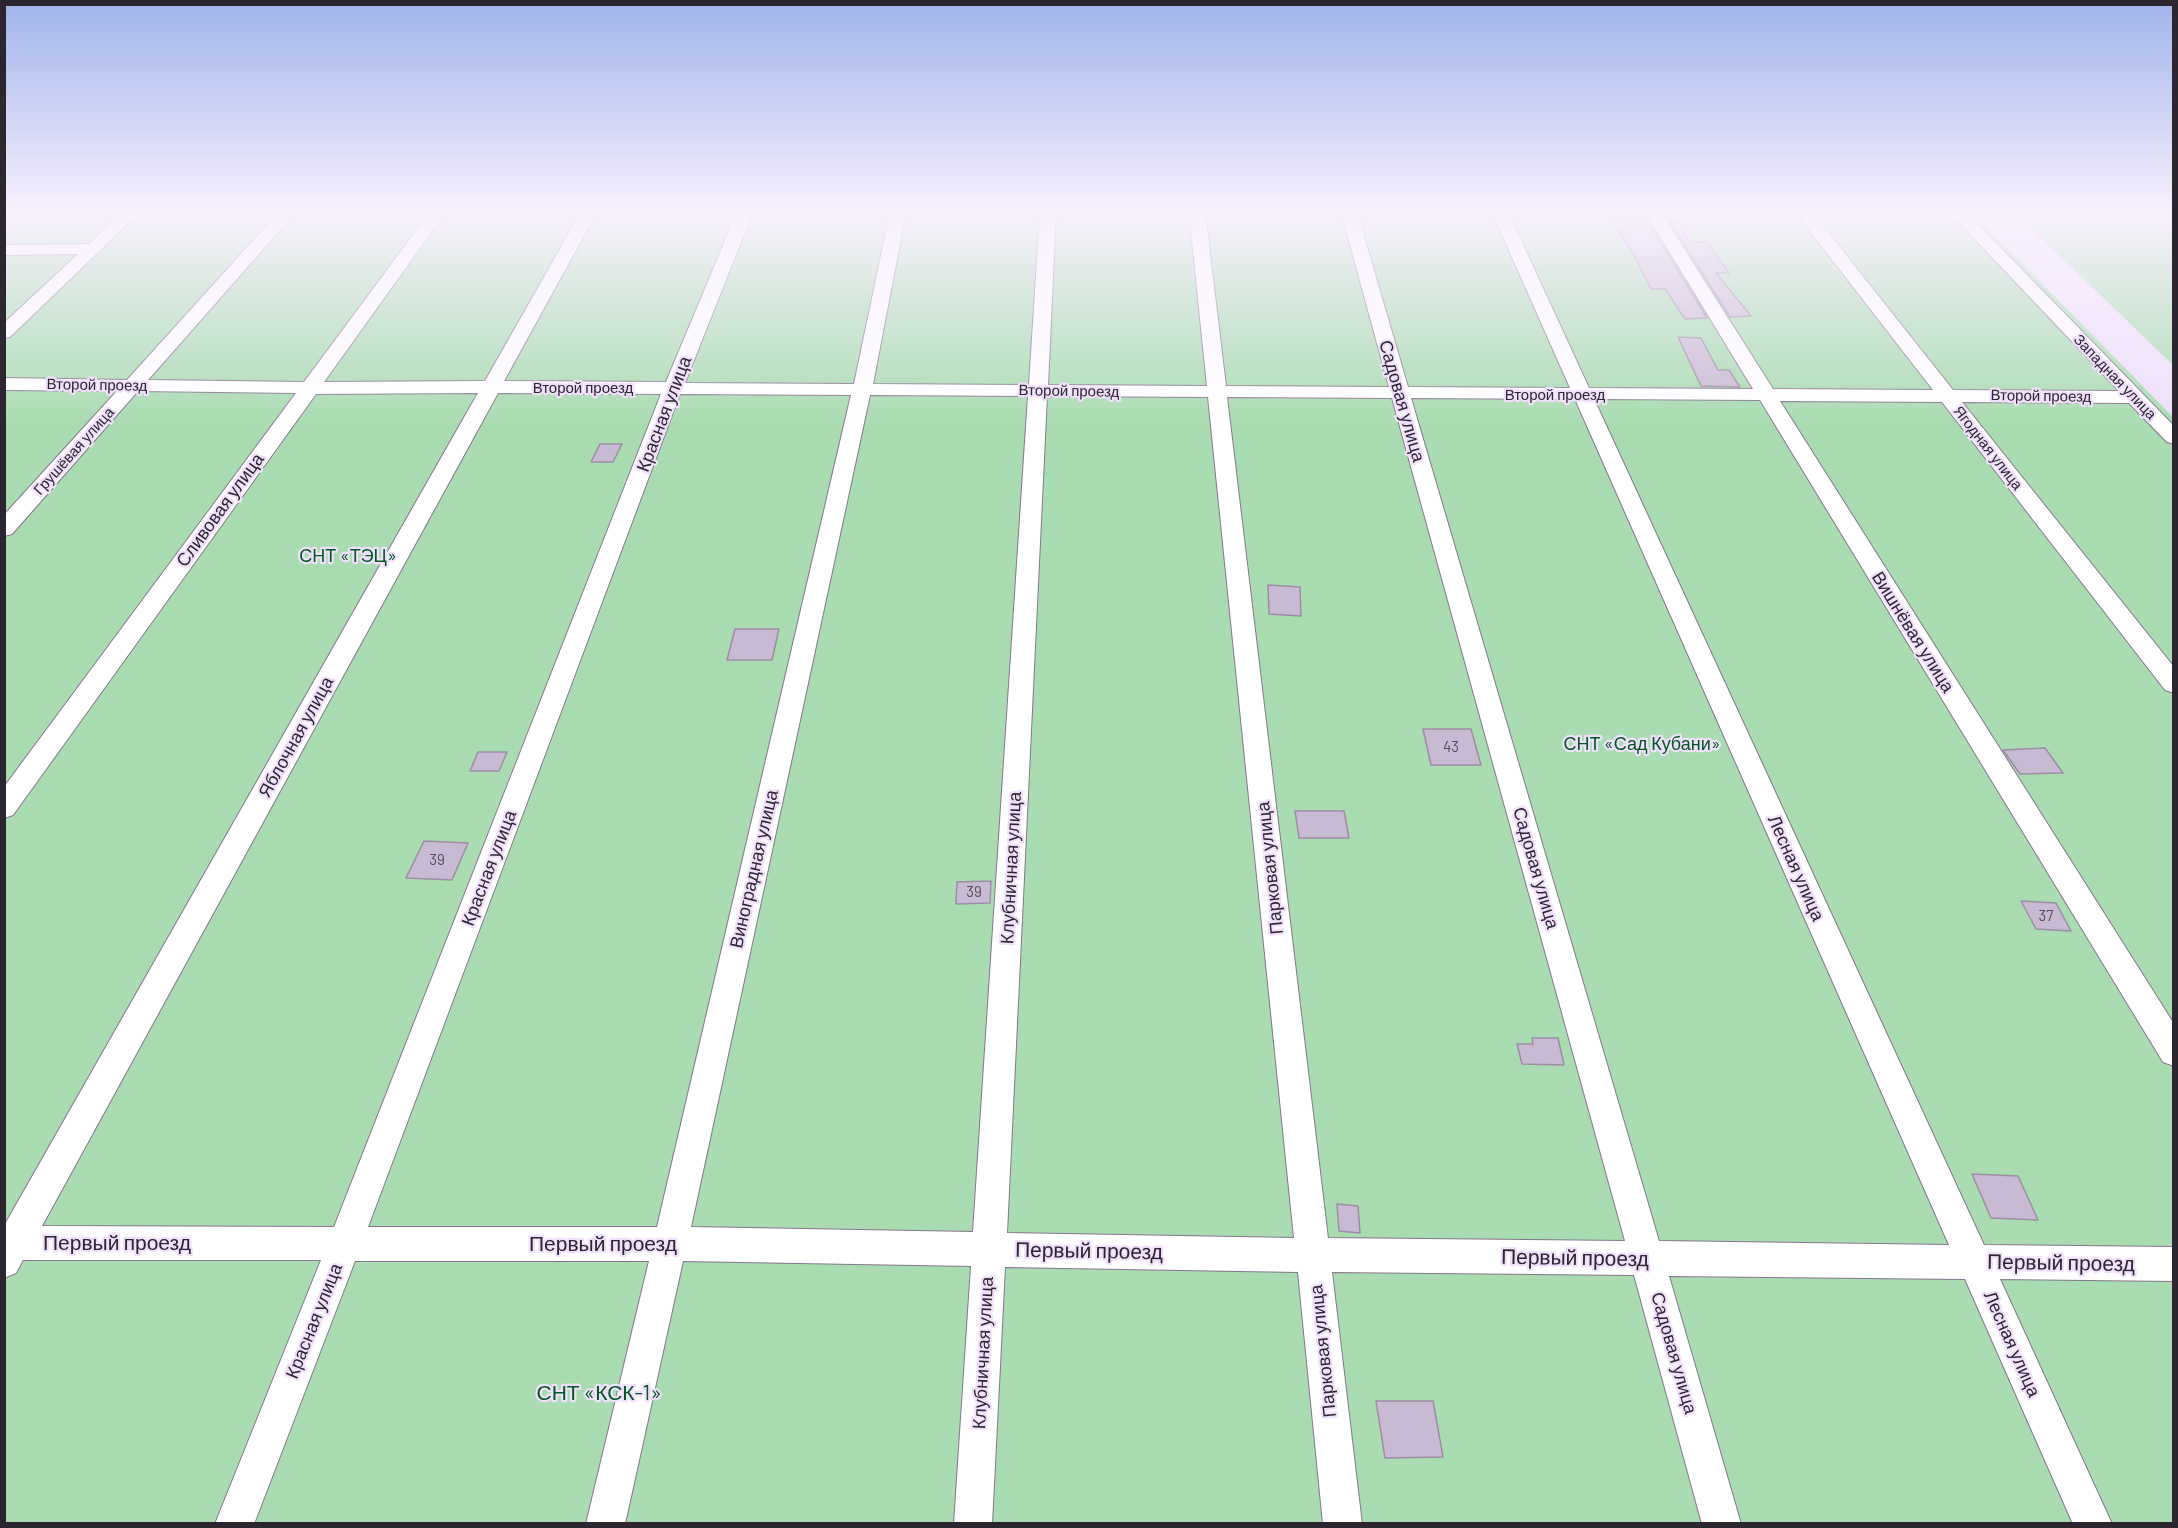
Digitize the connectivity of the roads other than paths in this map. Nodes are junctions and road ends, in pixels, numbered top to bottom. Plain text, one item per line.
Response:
1 (56, 283) edge
2 (224, 283) edge
3 (385, 283) edge
4 (549, 283) edge
5 (716, 283) edge
6 (884, 283) edge
7 (1044, 283) edge
8 (1205, 283) edge
9 (1369, 283) edge
10 (1532, 283) edge
11 (1697, 283) edge
12 (1859, 283) edge
13 (2025, 283) edge
14 (4, 333) edge
15 (4, 384) edge
16 (133, 386) junction
17 (490, 387) junction
18 (308, 388) junction
19 (673, 388) junction
20 (862, 390) junction
21 (1039, 390) junction
22 (1217, 393) junction
23 (1400, 394) junction
24 (1581, 395) junction
25 (1766, 395) junction
26 (1947, 396) junction
27 (2134, 397) junction
28 (2174, 438) edge
29 (4, 530) edge
30 (2174, 684) edge
31 (4, 808) edge
32 (2174, 1052) edge
33 (345, 1243) junction
34 (670, 1244) junction
35 (8, 1249) edge
36 (989, 1250) junction
37 (1312, 1255) junction
38 (1647, 1259) junction
39 (1975, 1262) junction
40 (2174, 1264) edge
41 (234, 1524) edge
42 (605, 1524) edge
43 (973, 1524) edge
44 (1343, 1524) edge
45 (1722, 1524) edge
46 (2093, 1524) edge

1 - 14 street
2 - 16 street, Грушёвая улица
3 - 18 street, Сливовая улица
4 - 17 street, Яблочная улица
5 - 19 street, Красная улица
6 - 20 street, Виноградная улица
7 - 21 street, Клубничная улица
8 - 22 street, Парковая улица
9 - 23 street, Садовая улица
10 - 24 street, Лесная улица
11 - 25 street, Вишнёвая улица
12 - 26 street, Ягодная улица
13 - 27 street, Западная улица
15 - 16 street, Второй проезд
16 - 18 street, Второй проезд
16 - 29 street, Грушёвая улица
17 - 18 street, Второй проезд
17 - 19 street, Второй проезд
17 - 35 street, Яблочная улица
18 - 31 street, Сливовая улица
19 - 20 street, Второй проезд
19 - 33 street, Красная улица
20 - 21 street, Второй проезд
20 - 34 street, Виноградная улица
21 - 22 street, Второй проезд
21 - 36 street, Клубничная улица
22 - 23 street, Второй проезд
22 - 37 street, Парковая улица
23 - 24 street, Второй проезд
23 - 38 street, Садовая улица
24 - 25 street, Второй проезд
24 - 39 street, Лесная улица
25 - 26 street, Второй проезд
25 - 32 street, Вишнёвая улица
26 - 27 street, Второй проезд
26 - 30 street, Ягодная улица
27 - 28 street, Западная улица
33 - 34 street, Первый проезд
33 - 35 street, Первый проезд
33 - 41 street, Красная улица
34 - 36 street, Первый проезд
34 - 42 street, Виноградная улица
36 - 37 street, Первый проезд
36 - 43 street, Клубничная улица
37 - 38 street, Первый проезд
37 - 44 street, Парковая улица
38 - 39 street, Первый проезд
38 - 45 street, Садовая улица
39 - 40 street, Первый проезд
39 - 46 street, Лесная улица

